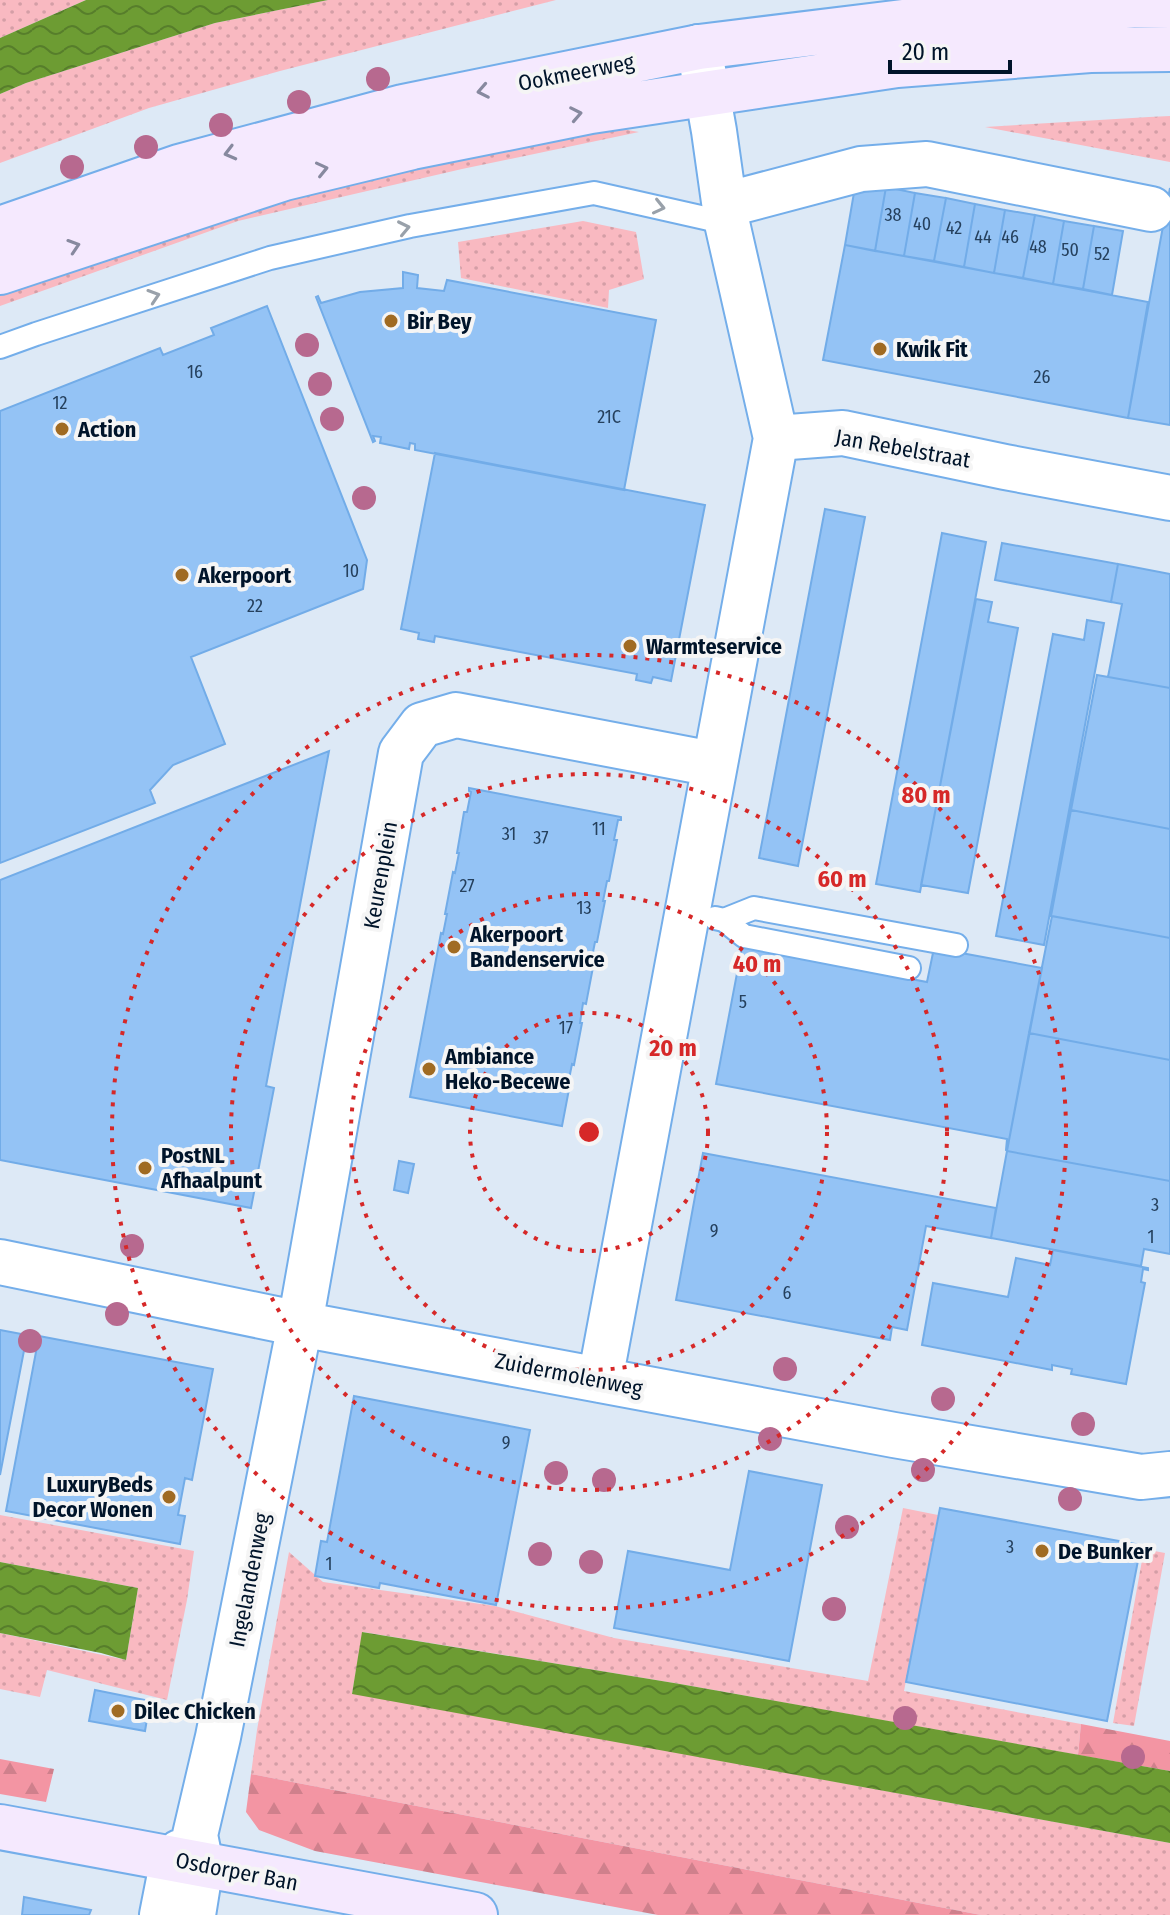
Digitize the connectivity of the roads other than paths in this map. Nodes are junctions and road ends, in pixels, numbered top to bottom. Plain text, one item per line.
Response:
1 (1170, 5) edge
2 (1170, 49) edge
3 (704, 71) junction
4 (1151, 209) dead end
5 (726, 214) junction
6 (0, 229) edge
7 (0, 272) edge
8 (0, 347) edge
9 (776, 438) junction
10 (1170, 498) edge
11 (713, 764) junction
12 (705, 916) junction
13 (956, 945) dead end
14 (909, 968) dead end
15 (0, 1262) edge
16 (300, 1324) junction
17 (600, 1380) junction
18 (1155, 1475) edge
19 (0, 1827) edge
20 (190, 1853) junction
21 (162, 1915) edge
22 (193, 1915) edge
23 (475, 1915) edge

1 - 3 main road
2 - 3 main road, Ookmeerweg
3 - 5 street
3 -> 6 main road, Ookmeerweg
7 -> 3 main road, Ookmeerweg
4 - 5 street
8 -> 5 lane
5 - 9 street
9 - 10 street, Jan Rebelstraat
9 - 11 street
11 - 12 street
11 - 16 street, Keurenplein
12 - 13 lane
12 - 14 lane
12 - 17 street
15 - 16 street, Zuidermolenweg
16 - 17 street, Zuidermolenweg
16 - 20 street, Ingelandenweg
17 - 18 street, Zuidermolenweg
19 - 20 main road, Osdorper Ban
20 - 21 street, Ingelandenweg
20 - 22 street, Ingelandenweg
20 - 23 main road, Osdorper Ban

